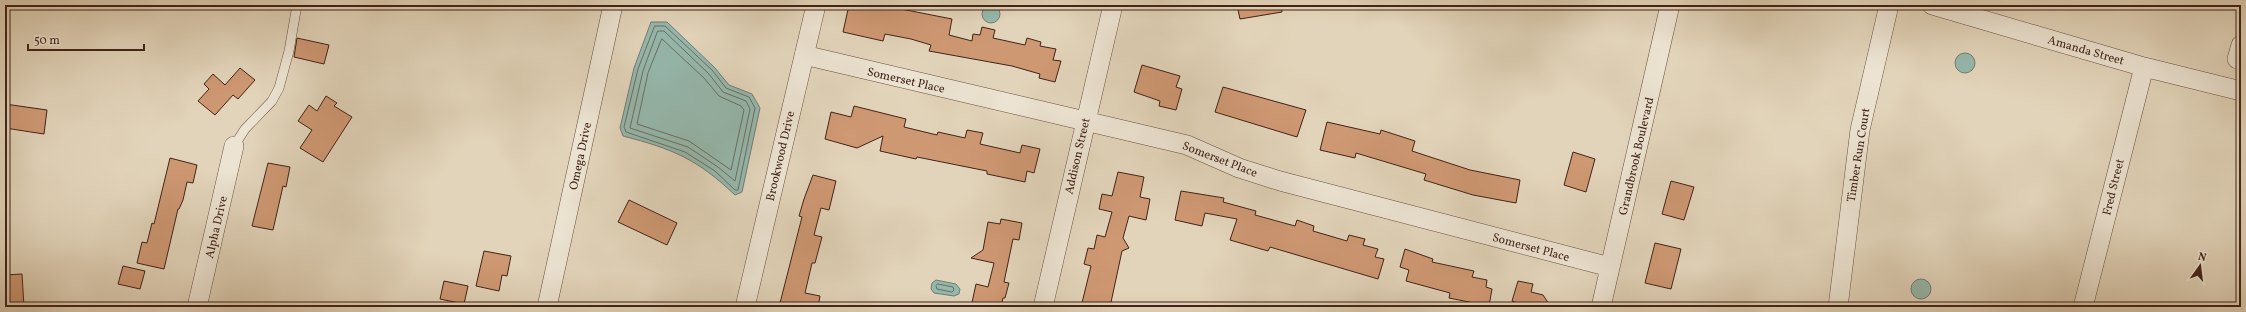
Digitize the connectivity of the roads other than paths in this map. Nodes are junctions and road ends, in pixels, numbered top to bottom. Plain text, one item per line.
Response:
1 (297, 5) edge
2 (613, 5) edge
3 (816, 5) edge
4 (1114, 5) edge
5 (1670, 5) edge
6 (1889, 5) edge
7 (1932, 5) edge
8 (804, 55) junction
9 (2144, 67) junction
10 (2241, 91) edge
11 (1086, 120) junction
12 (234, 146) joint
13 (1610, 267) junction
14 (197, 307) edge
15 (547, 307) edge
16 (745, 307) edge
17 (1043, 307) edge
18 (1601, 307) edge
19 (1838, 307) edge
20 (2083, 307) edge

1 - 12 lane
2 - 15 street, Omega Drive
3 - 8 street, Brookwood Drive
4 - 11 street, Addison Street
5 - 13 street, Grandbrook Boulevard
6 - 19 street, Timber Run Court
7 - 9 street, Amanda Street
8 - 11 street, Somerset Place
8 - 16 street, Brookwood Drive
9 - 10 street, Amanda Street
9 - 20 street, Fred Street
11 - 13 street, Somerset Place
11 - 17 street, Addison Street
12 - 14 street, Alpha Drive
13 - 18 street, Grandbrook Boulevard

